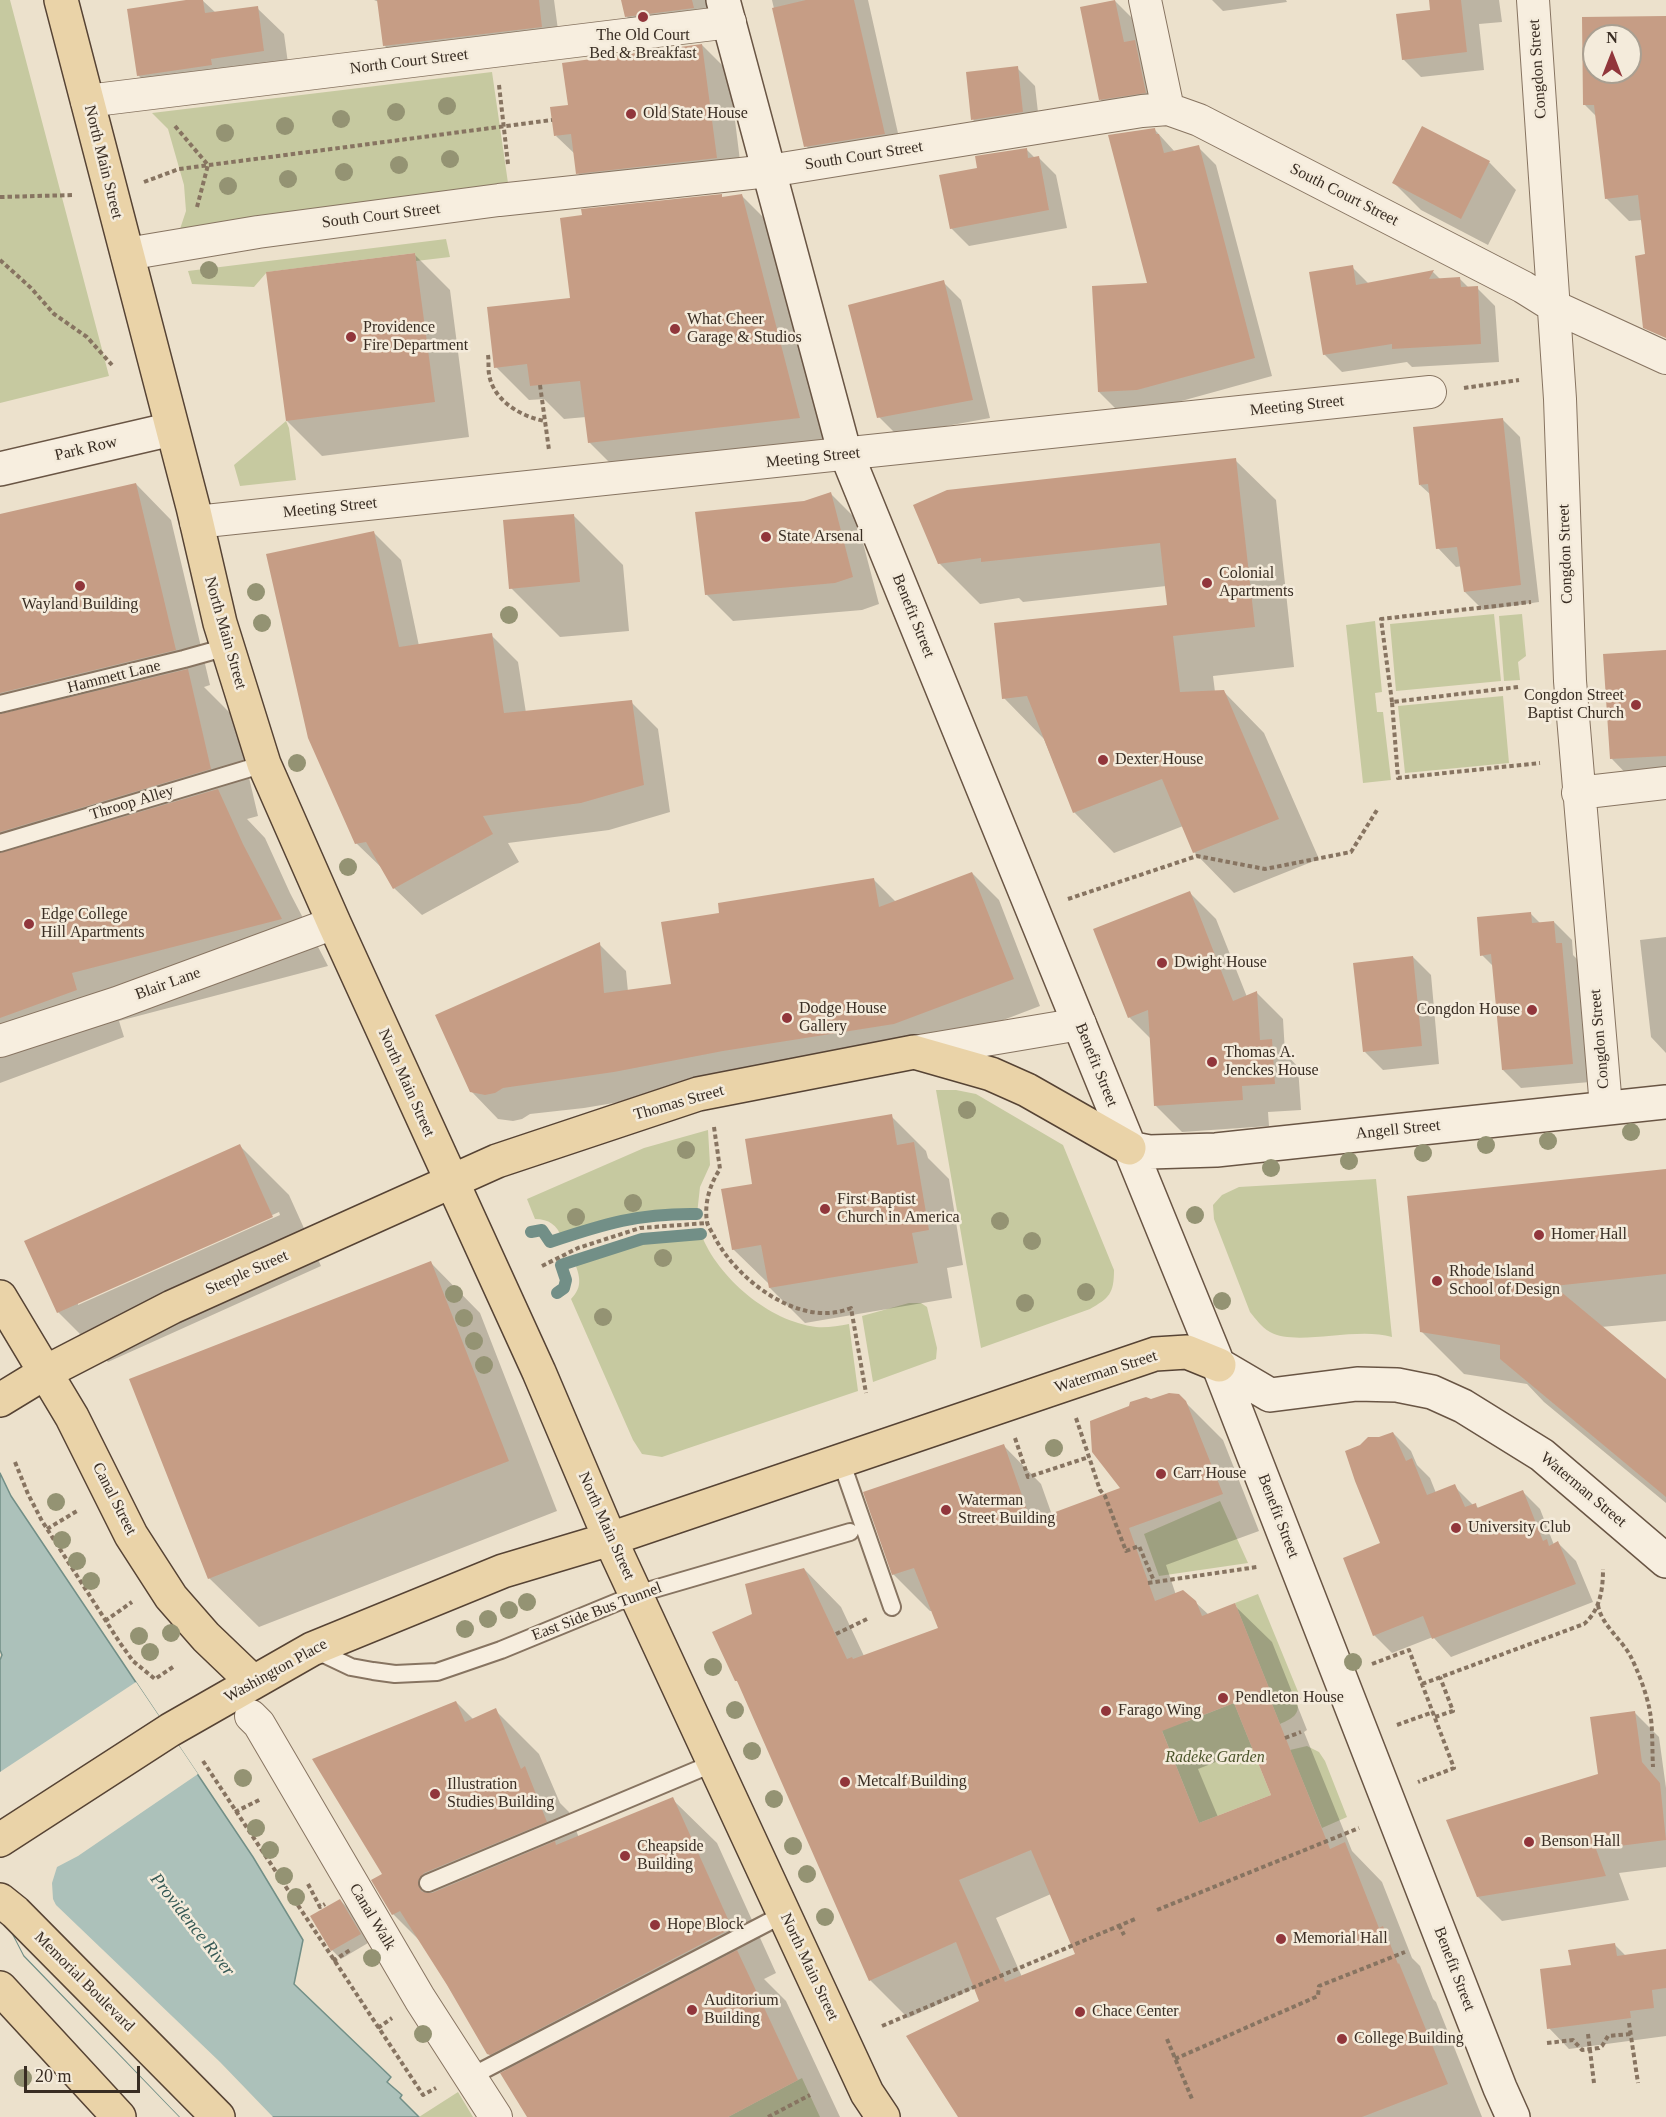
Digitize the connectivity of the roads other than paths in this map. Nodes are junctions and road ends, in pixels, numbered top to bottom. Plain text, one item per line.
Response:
1 (61, 0) edge
2 (1146, 0) edge
3 (1533, 0) edge
4 (727, 11) edge
5 (87, 101) junction
6 (1168, 109) junction
7 (769, 171) junction
8 (127, 254) junction
9 (1555, 307) junction
10 (1666, 358) edge
11 (1430, 392) road end
12 (172, 429) junction
13 (846, 454) junction
14 (0, 469) edge
15 (196, 522) junction
16 (227, 647) junction
17 (0, 704) edge
18 (264, 764) junction
19 (1666, 783) edge
20 (1578, 793) junction
21 (0, 843) edge
22 (334, 923) junction
23 (1080, 1024) junction
24 (0, 1041) edge
25 (914, 1052) junction
26 (1666, 1102) edge
27 (1606, 1107) junction
28 (1129, 1149) junction
29 (452, 1182) junction
30 (0, 1297) edge
31 (1219, 1365) junction
32 (46, 1372) junction
33 (0, 1400) edge
34 (841, 1461) junction
35 (850, 1532) dead end
36 (610, 1539) junction
37 (1666, 1561) edge
38 (637, 1594) junction
39 (892, 1606) dead end
40 (312, 1649) junction
41 (253, 1682) junction
42 (251, 1716) dead end
43 (714, 1763) junction
44 (0, 1840) edge
45 (429, 1883) dead end
46 (0, 1900) edge
47 (784, 1914) junction
48 (0, 1988) edge
49 (470, 2078) junction
50 (119, 2117) edge
51 (218, 2117) edge
52 (496, 2117) edge
53 (884, 2117) edge
54 (1513, 2117) edge

1 - 5 main road, North Main Street
2 - 6 street
3 - 9 street, Congdon Street
4 - 5 street, North Court Street
4 - 7 street, Benefit Street
5 - 8 main road, North Main Street
6 - 7 street, South Court Street
6 - 9 street, South Court Street
7 - 8 street, South Court Street
7 - 13 street, Benefit Street
8 - 12 main road, North Main Street
9 - 10 street
9 - 20 street, Congdon Street
11 - 13 street, Meeting Street
12 - 14 street, Park Row
12 - 15 main road, North Main Street
13 - 15 street, Meeting Street
13 - 23 street, Benefit Street
15 - 16 main road, North Main Street
16 - 17 lane, Hammett Lane
16 - 18 main road, North Main Street
18 - 21 lane, Throop Alley
18 - 22 main road, North Main Street
19 - 20 street
20 - 27 street, Congdon Street
22 - 24 street, Blair Lane
22 - 29 main road, North Main Street
23 - 25 street, Thomas Street
23 - 28 street, Benefit Street
25 - 28 main road, Thomas Street
25 - 29 main road, Thomas Street
26 - 27 street, Angell Street
27 - 28 street, Angell Street
28 - 31 street, Benefit Street
29 - 32 main road, Steeple Street
29 - 36 main road, North Main Street
30 - 32 main road, Canal Street
31 - 34 main road, Waterman Street
31 - 37 street, Waterman Street
31 - 54 street, Benefit Street
32 - 33 main road, Steeple Street
32 - 41 main road, Canal Street
34 - 36 main road, Waterman Street
34 - 39 lane
35 - 38 lane, East Side Bus Tunnel
36 - 38 main road, North Main Street
36 - 40 main road, Washington Place
38 - 40 lane, East Side Bus Tunnel
38 - 43 main road, North Main Street
40 - 41 main road, Washington Place
41 - 44 main road, Washington Place
42 - 49 street, Canal Walk
43 - 45 lane
43 - 47 main road, North Main Street
46 - 51 main road, Memorial Boulevard
47 - 49 lane
47 - 53 main road, North Main Street
48 - 50 main road
49 - 52 street, Canal Walk

